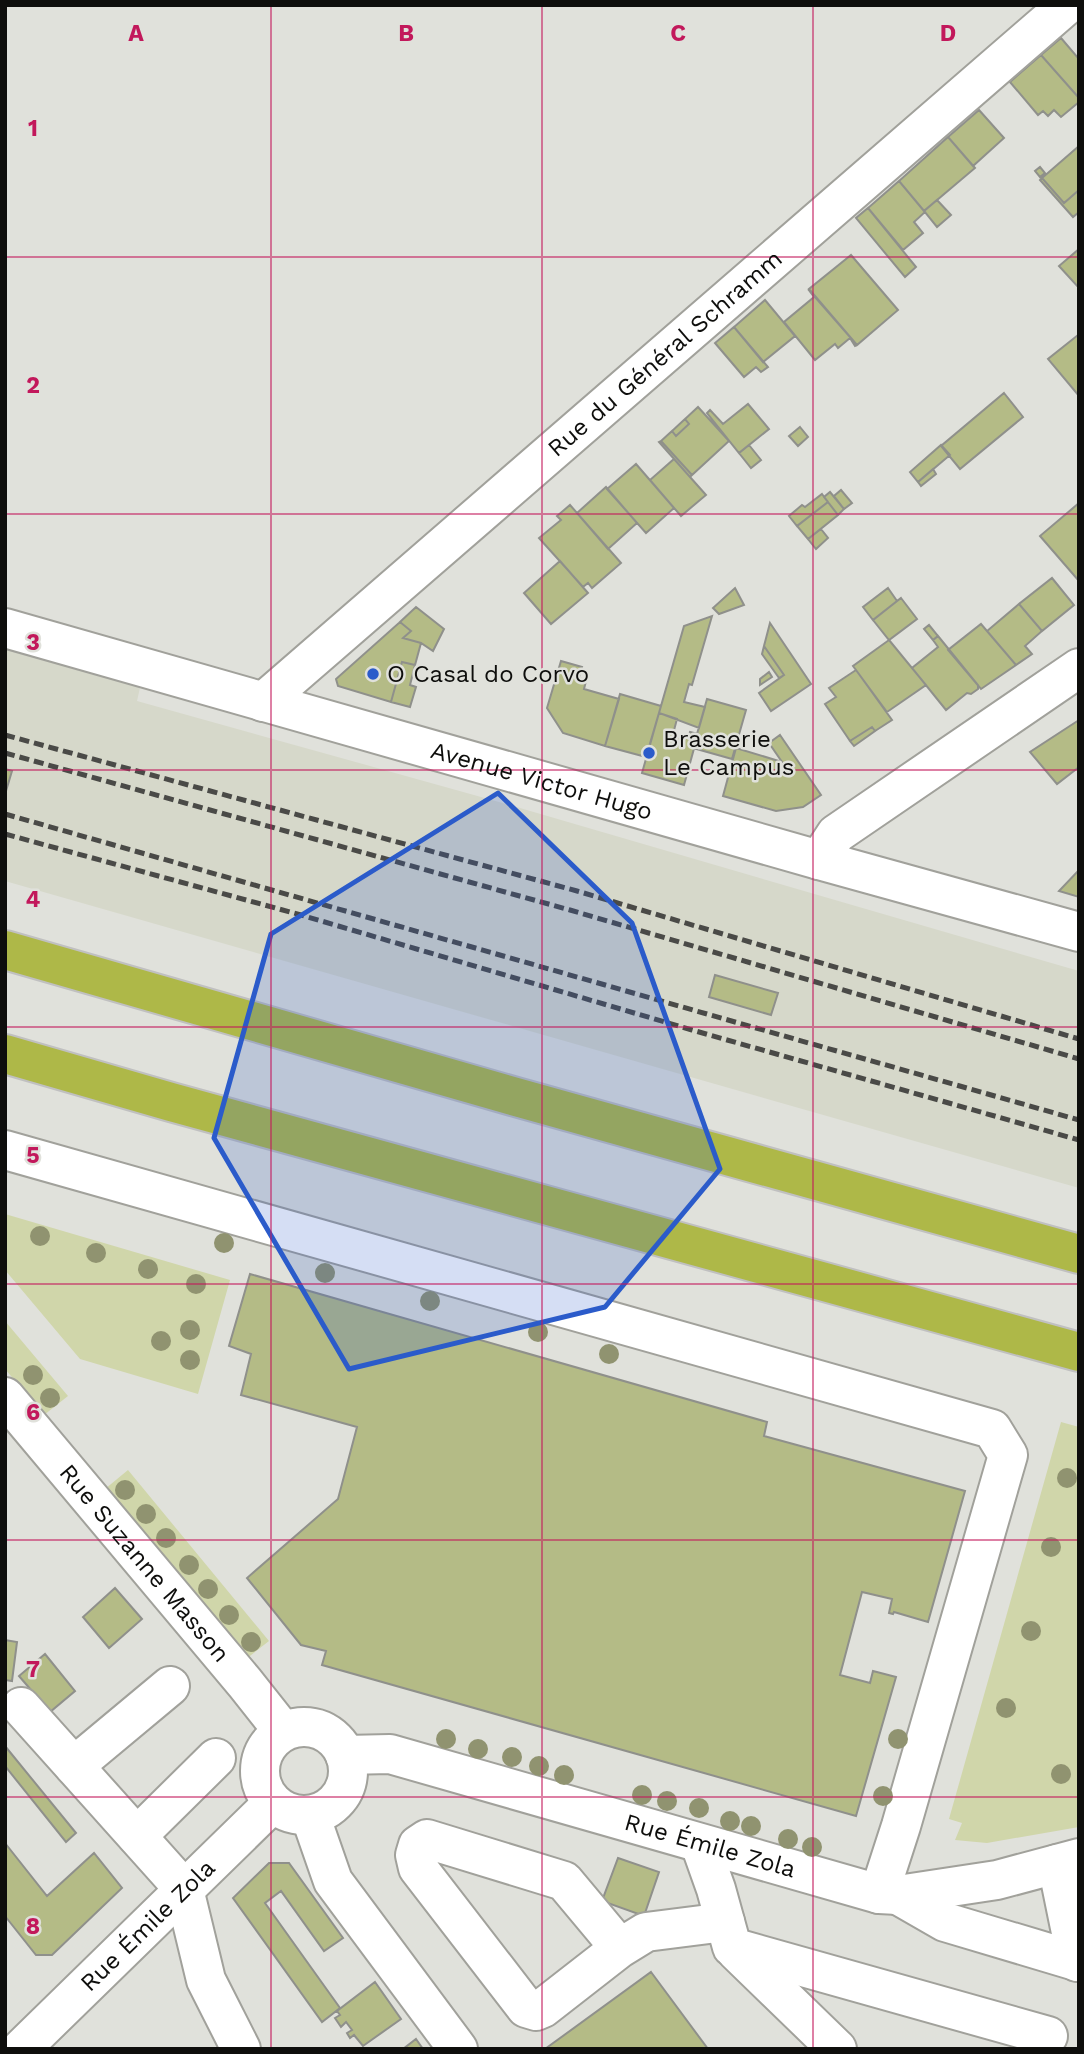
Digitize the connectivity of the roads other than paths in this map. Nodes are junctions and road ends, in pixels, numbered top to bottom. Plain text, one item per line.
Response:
1 (1067, 5) edge
2 (5, 628) edge
3 (1079, 668) edge
4 (263, 702) junction
5 (819, 860) junction
6 (1079, 932) edge
7 (5, 950) edge
8 (5, 1054) edge
9 (5, 1150) edge
10 (1079, 1254) edge
11 (1079, 1352) edge
12 (5, 1396) edge
13 (170, 1686) dead end
14 (21, 1707) dead end
15 (283, 1731) junction
16 (345, 1755) junction
17 (216, 1758) dead end
18 (74, 1766) junction
19 (273, 1802) junction
20 (310, 1815) junction
21 (137, 1836) junction
22 (700, 1844) junction
23 (1068, 1861) edge
24 (184, 1889) junction
25 (888, 1895) junction
26 (728, 1935) junction
27 (620, 1948) junction
28 (1078, 1962) edge
29 (1048, 2036) dead end
30 (22, 2049) edge
31 (241, 2049) edge
32 (458, 2049) edge
33 (837, 2049) edge

1 - 4 street, Rue du Général Schramm
2 - 4 street, Avenue Victor Hugo
3 - 5 street
4 - 5 street, Avenue Victor Hugo
5 - 6 street, Avenue Victor Hugo
7 - 10 highway
8 - 11 highway
9 - 25 street
12 - 15 street, Rue Suzanne Masson
13 - 18 street
14 - 18 street
15 - 16 street
15 - 19 street
16 - 20 street
16 - 22 street, Rue Émile Zola
17 - 21 street
18 - 21 street
19 - 20 street
19 - 24 street, Rue Émile Zola
20 - 32 street
21 - 24 street
22 - 25 street, Rue Émile Zola
22 - 26 street
23 - 25 street, Rue Émile Zola
23 - 28 street
24 - 30 street, Rue Émile Zola
24 - 31 street
25 - 28 street
26 - 27 street
26 - 29 street
26 - 33 street
27 - 27 street

